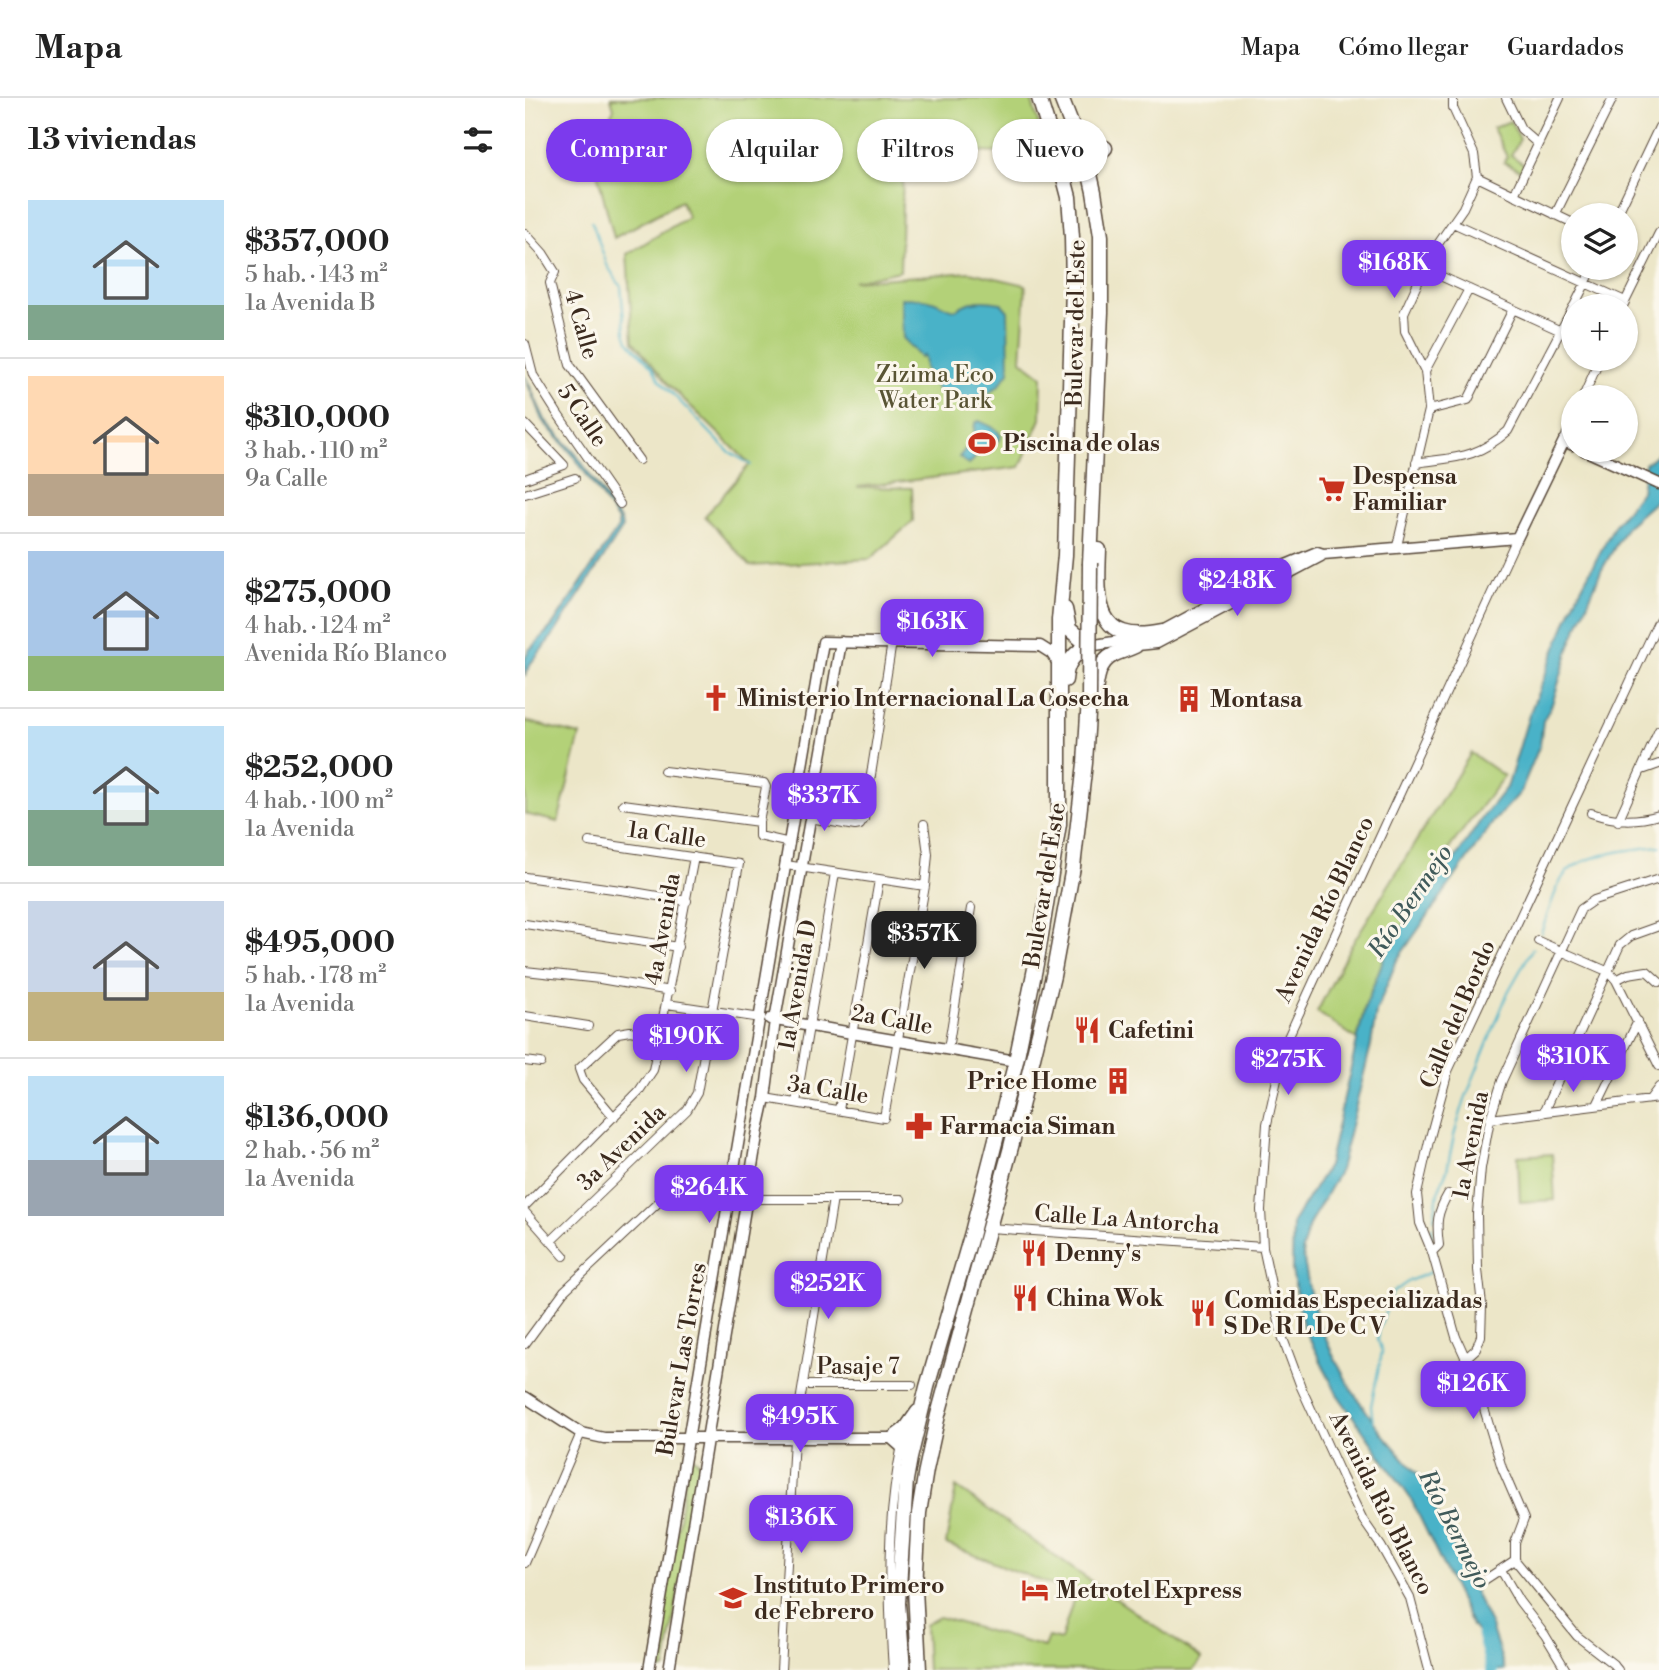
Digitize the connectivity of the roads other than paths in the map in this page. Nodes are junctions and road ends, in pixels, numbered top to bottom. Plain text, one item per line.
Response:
1 (1039, 98) edge
2 (1061, 98) edge
3 (1453, 98) edge
4 (1506, 98) edge
5 (1560, 98) edge
6 (1613, 98) edge
7 (1069, 119) edge
8 (1659, 127) edge
9 (1538, 144) junction
10 (1477, 177) junction
11 (1091, 182) edge
12 (1514, 195) junction
13 (1623, 203) edge
14 (1555, 215) junction
15 (1561, 218) edge
16 (1453, 223) junction
17 (525, 233) edge
18 (1659, 233) edge
19 (1425, 269) junction
20 (1587, 280) edge
21 (1585, 283) junction
22 (1469, 289) junction
23 (1580, 294) edge
24 (1605, 294) edge
25 (1629, 294) edge
26 (1513, 309) junction
27 (1101, 313) junction
28 (1561, 331) joint
29 (525, 344) edge
30 (1425, 371) junction
31 (1429, 410) junction
32 (525, 424) edge
33 (1561, 456) edge
34 (639, 460) dead end
35 (1610, 462) edge
36 (1416, 463) junction
37 (541, 474) junction
38 (575, 478) dead end
39 (525, 479) edge
40 (1659, 484) edge
41 (548, 487) junction
42 (525, 494) edge
43 (620, 504) dead end
44 (1517, 538) junction
45 (1397, 546) junction
46 (1323, 554) junction
47 (1102, 614) junction
48 (1659, 620) edge
49 (1064, 625) junction
50 (1162, 632) junction
51 (841, 642) junction
52 (892, 646) junction
53 (1040, 646) junction
54 (1089, 646) junction
55 (1135, 646) junction
56 (1060, 667) junction
57 (1659, 730) edge
58 (1659, 764) edge
59 (1642, 770) junction
60 (664, 771) dead end
61 (1059, 803) junction
62 (623, 804) dead end
63 (1591, 814) dead end
64 (1659, 815) edge
65 (810, 818) junction
66 (1618, 821) junction
67 (759, 822) junction
68 (924, 824) dead end
69 (589, 842) dead end
70 (790, 843) junction
71 (695, 857) junction
72 (739, 864) joint
73 (786, 865) junction
74 (802, 868) junction
75 (835, 873) junction
76 (525, 877) edge
77 (1659, 879) edge
78 (879, 880) junction
79 (925, 886) junction
80 (687, 901) junction
81 (971, 908) dead end
82 (525, 924) edge
83 (1659, 926) edge
84 (1538, 941) dead end
85 (678, 947) junction
86 (1562, 952) junction
87 (525, 971) edge
88 (1609, 972) junction
89 (1053, 976) junction
90 (1616, 980) junction
91 (1659, 982) edge
92 (670, 991) junction
93 (667, 1004) junction
94 (713, 1011) junction
95 (525, 1016) edge
96 (761, 1018) junction
97 (775, 1020) junction
98 (1638, 1021) junction
99 (588, 1026) dead end
100 (810, 1026) junction
101 (852, 1033) junction
102 (661, 1037) junction
103 (897, 1041) junction
104 (948, 1049) junction
105 (525, 1061) edge
106 (1016, 1061) junction
107 (541, 1063) dead end
108 (1659, 1066) edge
109 (1659, 1087) edge
110 (765, 1098) junction
111 (1655, 1099) edge
112 (796, 1103) junction
113 (1597, 1105) junction
114 (839, 1110) junction
115 (1543, 1113) junction
116 (614, 1117) junction
117 (1490, 1119) junction
118 (1448, 1194) dead end
119 (729, 1199) junction
120 (746, 1199) junction
121 (833, 1199) junction
122 (901, 1199) dead end
123 (525, 1206) edge
124 (525, 1212) edge
125 (989, 1228) junction
126 (551, 1241) junction
127 (1263, 1247) junction
128 (1431, 1252) junction
129 (564, 1256) dead end
130 (525, 1344) edge
131 (1467, 1358) junction
132 (803, 1385) junction
133 (912, 1385) dead end
134 (525, 1397) edge
135 (923, 1405) junction
136 (581, 1433) junction
137 (689, 1438) junction
138 (707, 1438) junction
139 (794, 1439) junction
140 (903, 1440) junction
141 (1515, 1560) junction
142 (525, 1563) edge
143 (1501, 1570) junction
144 (1483, 1581) dead end
145 (649, 1670) edge
146 (669, 1670) edge
147 (781, 1670) edge
148 (893, 1670) edge
149 (903, 1670) edge
150 (919, 1670) edge
151 (1429, 1670) edge
152 (1566, 1670) edge
153 (1618, 1670) edge

1 - 49 highway, Bulevar del Este
2 - 7 highway, Bulevar del Este
3 - 10 street
4 - 9 street
5 - 9 street
6 - 14 street
8 - 13 street
9 - 12 street
10 - 12 street
10 - 16 street
11 - 27 highway, Bulevar del Este
12 - 14 street
14 - 15 street
16 - 19 street
16 - 21 street
17 - 34 street, 4 Calle
18 - 25 street
19 - 22 street
19 - 30 street
20 - 21 street
21 - 23 street
21 - 24 street
22 - 26 street
22 - 30 street
26 - 28 street
26 - 31 street
27 - 47 highway
27 - 89 highway, Bulevar del Este, bridge
28 - 36 street
29 - 43 street, 5 Calle
30 - 31 street
31 - 36 street
32 - 37 street
33 - 44 street, Avenida Río Blanco
35 - 40 street
36 - 45 street
37 - 39 street
37 - 41 street
38 - 41 street
41 - 42 street
44 - 45 street
44 - 127 street, Avenida Río Blanco
45 - 46 street
46 - 50 street
46 - 55 street
47 - 49 highway
47 - 50 highway
48 - 128 street, Calle del Bordo
49 - 53 street
49 - 54 highway
49 - 56 highway, Bulevar del Este
50 - 54 street
51 - 52 street
51 - 65 street, Bulevar Las Torres
51 - 70 street, Bulevar Las Torres
52 - 53 street
52 - 65 street
53 - 56 street
54 - 55 street
54 - 61 highway
55 - 89 highway
56 - 61 highway, Bulevar del Este
57 - 59 street
58 - 59 street
59 - 66 street
60 - 67 street
61 - 106 highway, Bulevar del Este
62 - 67 street
63 - 66 street
64 - 66 street
65 - 74 street, Bulevar Las Torres
67 - 70 street
68 - 79 street
69 - 71 street, 1a Calle
70 - 73 street, Bulevar Las Torres
71 - 72 street, 1a Calle
71 - 80 street, 4a Avenida
72 - 94 street, 3a Avenida
73 - 74 street
73 - 96 street, Bulevar Las Torres
74 - 75 street
74 - 97 street, Bulevar Las Torres
75 - 78 street
75 - 100 street, 1a Avenida D
76 - 80 street
77 - 86 street, 1a Avenida
78 - 79 street
78 - 101 street
79 - 103 street
80 - 85 street, 4a Avenida
81 - 104 street
82 - 85 street
83 - 88 street
84 - 86 street
85 - 92 street, 4a Avenida
86 - 88 street
86 - 117 street, 1a Avenida
87 - 92 street
88 - 90 street
88 - 115 street
89 - 125 highway, Bulevar del Este
90 - 91 street
90 - 98 street
92 - 93 street, 4a Avenida
93 - 94 street
93 - 102 street, 4a Avenida
94 - 96 street
94 - 126 street, 3a Avenida
95 - 99 street
96 - 97 street, 2a Calle
96 - 119 street, Bulevar Las Torres
97 - 100 street, 2a Calle
97 - 110 street, Bulevar Las Torres
98 - 108 street
98 - 113 street
100 - 101 street, 2a Calle
100 - 112 street, 1a Avenida D
101 - 103 street, 2a Calle
101 - 114 street
102 - 116 street, 4a Avenida
102 - 116 street
103 - 104 street, 2a Calle
103 - 114 street, 3a Calle
104 - 106 street, 2a Calle
105 - 107 street
106 - 135 highway, Bulevar del Este
109 - 111 street
110 - 112 street, 3a Calle
110 - 120 street, Bulevar Las Torres
111 - 113 street
112 - 114 street, 3a Calle
113 - 115 street
115 - 117 street
116 - 123 street, 4a Avenida
117 - 131 street, 1a Avenida
118 - 128 street
119 - 120 street
119 - 130 street
119 - 137 street, Bulevar Las Torres
120 - 121 street
120 - 138 street, Bulevar Las Torres
121 - 122 street
121 - 132 street
124 - 126 street
125 - 127 street, Calle La Antorcha
125 - 150 highway, Bulevar del Este
126 - 129 street
127 - 151 street, Avenida Río Blanco
128 - 131 street, Calle del Bordo
131 - 141 street, Calle del Bordo
132 - 133 street, Pasaje 7
132 - 139 street
134 - 136 street
135 - 140 highway, Bulevar del Este
135 - 140 highway
136 - 137 street
136 - 142 street
137 - 138 street
137 - 145 street, Bulevar Las Torres
138 - 139 street
138 - 146 street, Bulevar Las Torres
139 - 140 street
139 - 147 street
140 - 148 street
140 - 149 highway, Bulevar del Este
141 - 143 street
141 - 153 street
143 - 144 street
143 - 152 street

